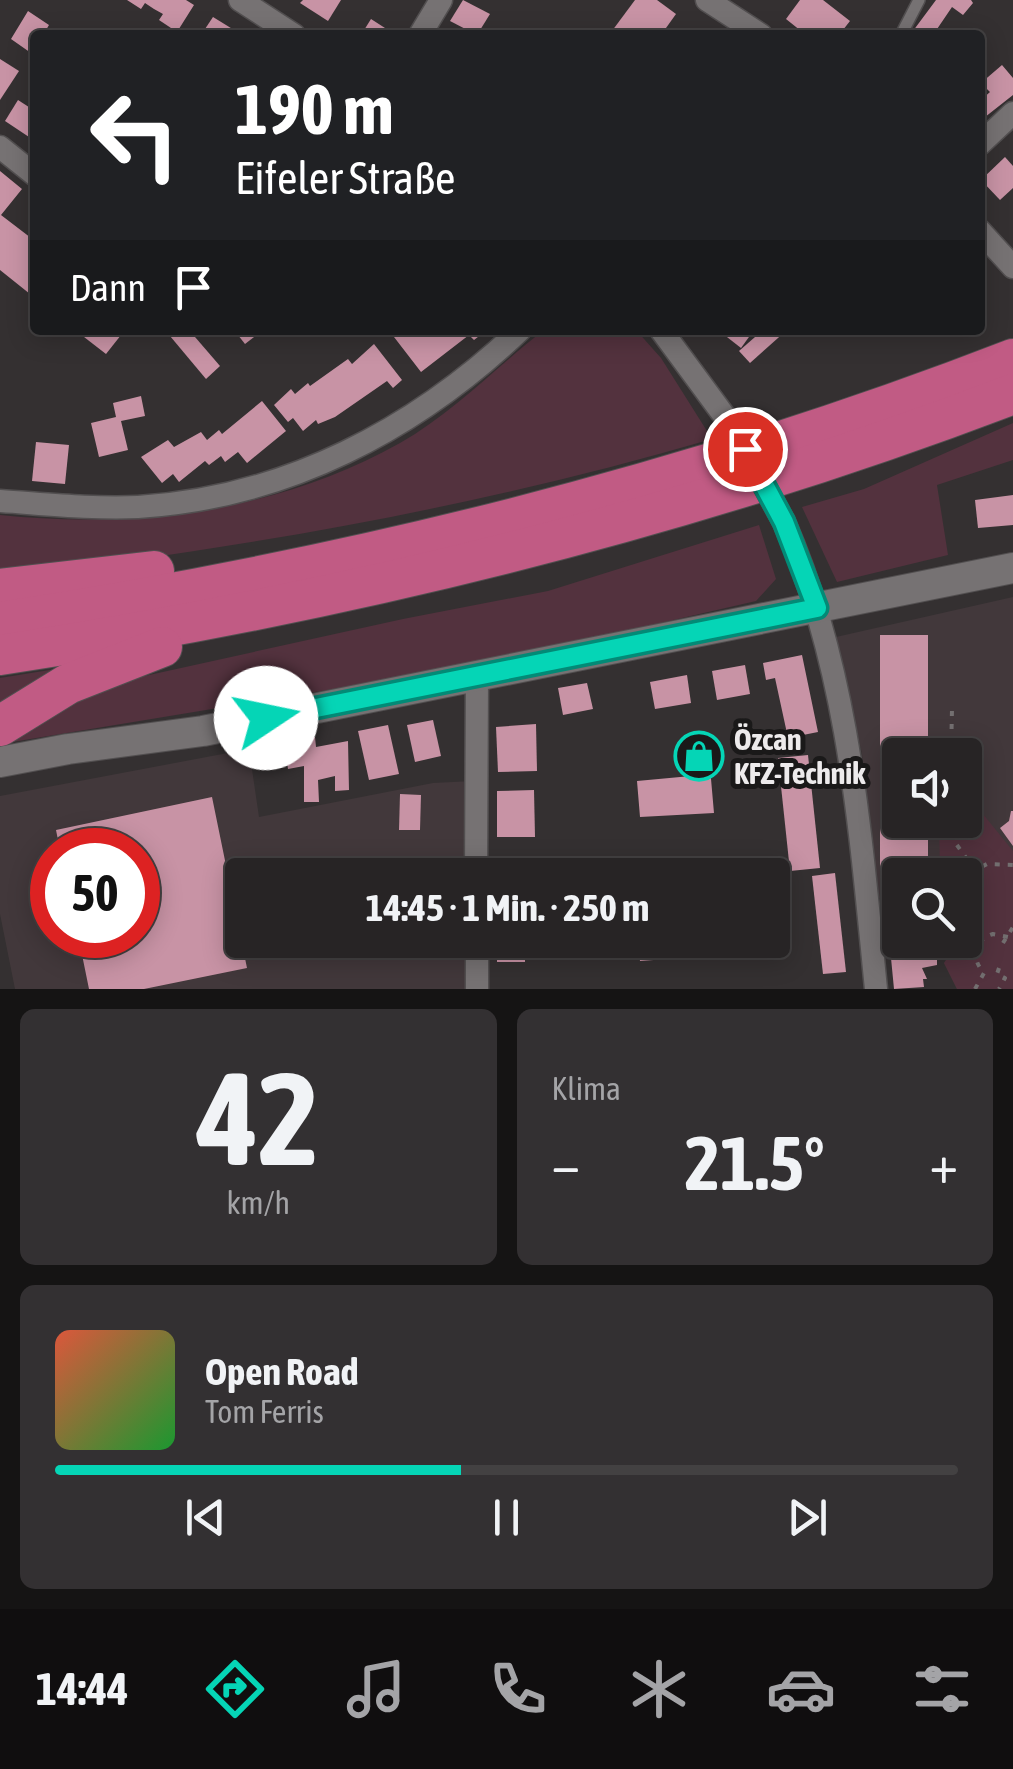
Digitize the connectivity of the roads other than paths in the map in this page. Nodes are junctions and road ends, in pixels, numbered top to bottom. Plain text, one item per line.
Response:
1 (240, 0) edge
2 (442, 0) edge
3 (708, 0) edge
4 (919, 0) edge
5 (278, 22) edge
6 (423, 30) edge
7 (744, 30) edge
8 (904, 30) edge
9 (1013, 114) edge
10 (985, 139) edge
11 (0, 147) edge
12 (30, 171) edge
13 (985, 236) edge
14 (1013, 267) edge
15 (515, 335) edge
16 (665, 335) edge
17 (1013, 359) edge
18 (1013, 394) edge
19 (0, 501) edge
20 (397, 547) junction
21 (1013, 568) edge
22 (0, 590) edge
23 (288, 604) junction
24 (817, 608) junction
25 (0, 622) edge
26 (0, 656) edge
27 (477, 677) junction
28 (0, 726) edge
29 (0, 762) edge
30 (476, 858) edge
31 (476, 958) edge
32 (476, 989) edge
33 (876, 989) edge

1 - 5 street
2 - 6 street
3 - 7 street
4 - 8 lane
9 - 10 street
11 - 12 street
13 - 14 street
15 - 19 street
16 - 24 street, bridge
17 - 20 highway
18 - 23 highway
20 - 22 highway
20 - 25 highway
21 - 24 main road
23 - 26 highway
23 - 28 highway
24 - 27 main road
24 - 33 street
27 - 29 main road
27 - 30 street
31 - 32 street

